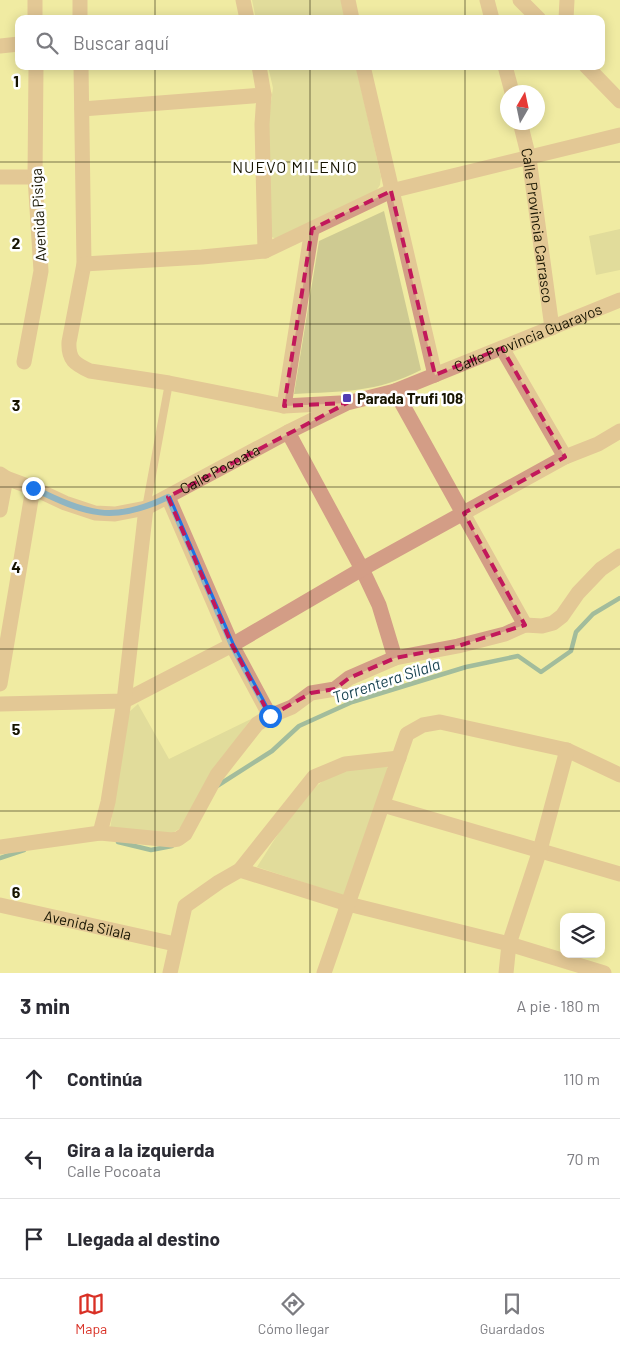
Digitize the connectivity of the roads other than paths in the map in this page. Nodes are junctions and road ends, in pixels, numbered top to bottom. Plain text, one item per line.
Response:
1 (35, 0) edge
2 (80, 0) edge
3 (243, 0) edge
4 (348, 0) edge
5 (487, 0) edge
6 (520, 0) edge
7 (567, 0) edge
8 (35, 15) edge
9 (80, 15) edge
10 (246, 15) edge
11 (351, 15) edge
12 (491, 15) edge
13 (535, 15) edge
14 (566, 15) edge
15 (15, 44) edge
16 (0, 46) edge
17 (36, 70) edge
18 (82, 70) edge
19 (260, 70) edge
20 (364, 70) edge
21 (506, 70) edge
22 (590, 70) edge
23 (510, 85) edge
24 (264, 95) junction
25 (620, 101) edge
26 (82, 109) junction
27 (522, 130) edge
28 (620, 135) edge
29 (529, 158) junction
30 (0, 177) edge
31 (35, 177) junction
32 (391, 191) junction
33 (312, 229) junction
34 (264, 252) junction
35 (84, 264) junction
36 (620, 300) edge
37 (552, 328) junction
38 (502, 348) junction
39 (24, 362) dead end
40 (435, 375) junction
41 (169, 383) junction
42 (395, 391) junction
43 (346, 403) junction
44 (284, 406) junction
45 (620, 431) edge
46 (288, 432) junction
47 (565, 457) junction
48 (3, 476) edge
49 (33, 488) junction
50 (168, 497) junction
51 (146, 508) junction
52 (0, 510) edge
53 (464, 513) junction
54 (620, 556) edge
55 (362, 569) junction
56 (525, 626) junction
57 (232, 645) junction
58 (395, 658) junction
59 (0, 684) edge
60 (124, 701) junction
61 (0, 704) edge
62 (270, 716) junction
63 (567, 750) junction
64 (399, 758) junction
65 (620, 775) edge
66 (383, 805) junction
67 (100, 833) junction
68 (0, 847) edge
69 (540, 850) junction
70 (240, 870) junction
71 (620, 874) edge
72 (348, 904) junction
73 (0, 905) edge
74 (176, 944) junction
75 (509, 944) junction
76 (170, 973) edge
77 (324, 973) edge
78 (506, 973) edge
79 (604, 973) edge

1 - 8 street
2 - 9 street
3 - 10 street
4 - 11 street
5 - 12 street
6 - 13 street
7 - 14 street
15 - 16 street
17 - 31 street, Avenida Pisiga
18 - 26 street
19 - 24 street
20 - 32 street
21 - 23 street
22 - 25 street
24 - 26 street
24 - 34 street
26 - 35 street
27 - 29 street, Calle Provincia Carrasco
28 - 29 street
29 - 32 street
29 - 37 street, Calle Provincia Carrasco
30 - 31 street
31 - 39 street, Avenida Pisiga
32 - 33 street
32 - 40 street
33 - 34 street
33 - 44 street
34 - 35 street
35 - 41 street
36 - 37 street, Calle Provincia Guarayos
37 - 38 street, Calle Provincia Guarayos
38 - 40 street, Calle Provincia Guarayos
38 - 47 street
40 - 42 street, Calle Pocoata
41 - 44 street
41 - 51 lane
42 - 43 street, Calle Pocoata
42 - 53 street
43 - 44 street
43 - 46 street, Calle Pocoata
45 - 47 street
46 - 50 street, Calle Pocoata
46 - 55 street
47 - 53 street
48 - 49 street, Calle Pocoata
48 - 52 street
49 - 51 street, Calle Pocoata
49 - 59 street
50 - 51 street, Calle Pocoata
50 - 57 street
51 - 60 street
53 - 55 street
53 - 56 street
54 - 56 street
55 - 57 street
55 - 58 street
56 - 58 street
57 - 60 street
57 - 62 street
58 - 62 street
60 - 61 street
60 - 67 street
62 - 67 street
63 - 64 street
63 - 65 street
63 - 69 street
64 - 66 street
64 - 70 street
66 - 69 street
66 - 72 street
67 - 68 street
69 - 71 street
69 - 75 street
70 - 72 street
70 - 74 street
72 - 75 street
72 - 77 street
73 - 74 street, Avenida Silala
74 - 76 street
75 - 78 street
75 - 79 street

